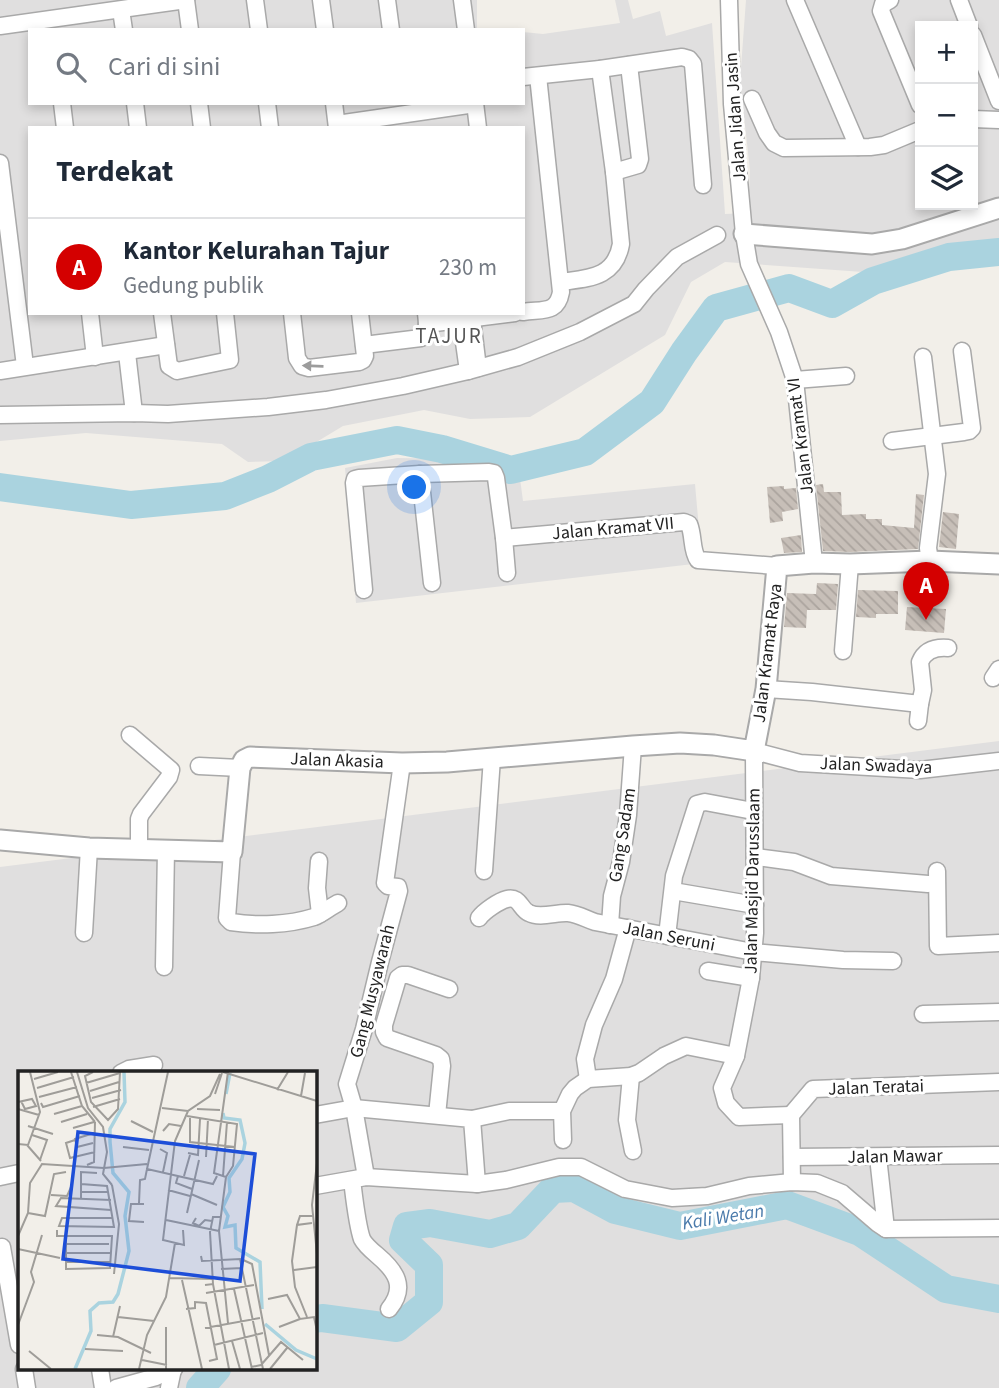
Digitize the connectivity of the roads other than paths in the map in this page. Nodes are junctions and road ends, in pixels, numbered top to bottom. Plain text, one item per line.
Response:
1 (186, 0) edge
2 (255, 0) edge
3 (321, 0) edge
4 (387, 0) edge
5 (462, 0) edge
6 (729, 0) edge
7 (795, 0) edge
8 (890, 0) edge
9 (959, 0) edge
10 (121, 10) junction
11 (967, 21) edge
12 (51, 24) edge
13 (0, 26) edge
14 (124, 28) edge
15 (190, 28) edge
16 (258, 28) edge
17 (325, 28) edge
18 (391, 28) edge
19 (466, 28) edge
20 (978, 48) edge
21 (629, 65) junction
22 (600, 69) junction
23 (530, 76) edge
24 (915, 93) edge
25 (752, 99) dead end
26 (999, 101) edge
27 (62, 105) edge
28 (135, 105) edge
29 (199, 105) edge
30 (267, 105) edge
31 (334, 105) edge
32 (468, 105) edge
33 (475, 105) edge
34 (401, 115) edge
35 (978, 118) edge
36 (999, 120) edge
37 (65, 126) edge
38 (138, 126) edge
39 (202, 126) edge
40 (270, 126) edge
41 (337, 126) edge
42 (478, 126) edge
43 (915, 132) edge
44 (858, 147) junction
45 (0, 163) edge
46 (614, 172) junction
47 (703, 185) dead end
48 (999, 208) edge
49 (744, 234) junction
50 (561, 282) junction
51 (525, 312) edge
52 (90, 315) edge
53 (162, 315) edge
54 (225, 315) edge
55 (292, 315) edge
56 (360, 315) edge
57 (498, 315) edge
58 (426, 319) edge
59 (466, 320) junction
60 (166, 345) junction
61 (364, 345) junction
62 (962, 351) dead end
63 (127, 353) junction
64 (923, 357) dead end
65 (95, 358) junction
66 (25, 366) junction
67 (471, 367) junction
68 (0, 371) edge
69 (846, 376) dead end
70 (795, 380) junction
71 (134, 413) junction
72 (0, 415) edge
73 (933, 436) junction
74 (892, 441) dead end
75 (420, 474) junction
76 (504, 538) junction
77 (924, 562) junction
78 (814, 563) junction
79 (850, 564) junction
80 (999, 564) edge
81 (777, 566) junction
82 (507, 573) dead end
83 (937, 580) dead end
84 (432, 583) dead end
85 (365, 590) dead end
86 (948, 648) dead end
87 (843, 651) dead end
88 (766, 689) junction
89 (920, 704) junction
90 (918, 721) dead end
91 (130, 735) dead end
92 (633, 746) junction
93 (754, 751) junction
94 (492, 758) junction
95 (999, 761) edge
96 (402, 763) junction
97 (199, 766) dead end
98 (240, 768) junction
99 (753, 811) junction
100 (0, 840) edge
101 (89, 848) junction
102 (139, 849) junction
103 (166, 849) junction
104 (232, 852) junction
105 (756, 857) junction
106 (319, 861) dead end
107 (484, 871) dead end
108 (673, 891) junction
109 (338, 903) dead end
110 (755, 905) junction
111 (320, 914) junction
112 (479, 918) dead end
113 (610, 925) junction
114 (628, 928) junction
115 (84, 933) dead end
116 (667, 936) junction
117 (999, 943) edge
118 (753, 952) junction
119 (893, 961) dead end
120 (164, 967) dead end
121 (708, 971) dead end
122 (751, 978) junction
123 (449, 989) dead end
124 (999, 1012) edge
125 (923, 1014) dead end
126 (736, 1056) junction
127 (154, 1065) dead end
128 (125, 1071) edge
129 (631, 1076) junction
130 (588, 1079) junction
131 (999, 1082) edge
132 (354, 1108) junction
133 (562, 1111) junction
134 (317, 1115) edge
135 (437, 1115) junction
136 (791, 1115) junction
137 (472, 1119) junction
138 (563, 1140) dead end
139 (633, 1151) dead end
140 (999, 1155) edge
141 (792, 1157) junction
142 (878, 1157) junction
143 (18, 1173) edge
144 (0, 1177) edge
145 (359, 1178) junction
146 (792, 1182) junction
147 (477, 1184) junction
148 (317, 1186) edge
149 (999, 1228) edge
150 (886, 1229) junction
151 (1, 1247) edge
152 (388, 1310) dead end
153 (18, 1340) edge
154 (24, 1370) edge
155 (100, 1370) edge
156 (172, 1370) edge
157 (174, 1370) edge
158 (27, 1388) edge
159 (103, 1388) edge
160 (116, 1388) edge
161 (169, 1388) edge

1 - 10 street
1 - 15 street
2 - 16 street
3 - 17 street
4 - 18 street
5 - 19 street
6 - 49 street, Jalan Jidan Jasin
7 - 44 street
8 - 24 street
9 - 11 street
10 - 12 street
10 - 14 street
12 - 13 street
20 - 26 street
21 - 22 street
21 - 46 street
21 - 47 street
22 - 23 street
22 - 46 street
23 - 50 street
25 - 44 street
27 - 37 street
28 - 38 street
29 - 39 street
30 - 40 street
31 - 41 street
32 - 34 street
33 - 42 street
34 - 41 street
35 - 36 street
43 - 44 street
45 - 66 street
46 - 50 street
48 - 49 street
49 - 67 street
49 - 70 street, Jalan Kramat VI
50 - 51 street
52 - 65 street
53 - 60 street
54 - 60 street
61 -> 55 street
56 - 61 street
57 - 59 street
58 - 59 street
58 - 61 street
59 - 67 street
60 - 63 street
62 - 73 street
63 - 65 street
63 - 71 street
64 - 73 street
65 - 66 street
66 - 68 street
67 - 71 street
69 - 70 street
70 - 78 street, Jalan Kramat VI
71 - 72 street
73 - 74 street
73 - 77 street
75 - 76 street
75 - 84 street
75 - 85 street
76 - 81 street, Jalan Kramat VII
76 - 82 street
77 - 79 street, Jalan Kramat Raya
77 - 80 street, Jalan Kramat Raya
77 - 83 lane
78 - 79 street, Jalan Kramat Raya
78 - 81 street, Jalan Kramat Raya
79 - 87 street
81 - 88 street, Jalan Kramat Raya
86 - 89 street
88 - 89 street
88 - 93 street, Jalan Kramat Raya
89 - 90 street
91 - 102 street
92 - 93 street, Jalan Akasia
92 - 94 street, Jalan Akasia
92 - 113 street, Gang Sadam
93 - 95 street, Jalan Swadaya
93 - 99 street, Jalan Masjid Darusslaam
94 - 96 street, Jalan Akasia
94 - 107 street
96 - 98 street, Jalan Akasia
96 - 132 street, Gang Musyawarah
97 - 98 street
98 - 104 street
99 - 105 street, Jalan Masjid Darusslaam
99 - 108 street
100 - 101 street
101 - 102 street
101 - 115 street
102 - 103 street
103 - 104 street
103 - 120 street
104 - 111 street
105 - 110 street, Jalan Masjid Darusslaam
105 - 117 street
106 - 111 street
108 - 110 street
108 - 116 street
109 - 111 street
110 - 118 street, Jalan Masjid Darusslaam
112 - 113 street, Jalan Seruni
113 - 114 street, Jalan Seruni
114 - 116 street, Jalan Seruni
114 - 130 street
116 - 118 street, Jalan Seruni
118 - 119 street, Jalan Seruni
118 - 122 street, Jalan Masjid Darusslaam
121 - 122 street
122 - 126 street, Jalan Masjid Darusslaam
123 - 135 street
124 - 125 street
126 - 129 street
126 - 136 street, Jalan Masjid Darusslaam
127 - 128 street
129 - 130 street
129 - 139 street
130 - 133 street
131 - 136 street, Jalan Teratai
132 - 134 street
132 - 135 street
132 - 145 street
133 - 137 street
133 - 138 street
135 - 137 street
136 - 141 street
137 - 147 street
140 - 142 street, Jalan Mawar
141 - 142 street, Jalan Mawar
141 - 146 street
142 - 150 street
143 - 144 street
145 - 147 street
145 - 148 street
145 - 152 street
146 - 147 street
146 - 150 street
149 - 150 street
151 - 153 street
154 - 158 street
155 - 159 street
156 - 160 street
157 - 161 street

